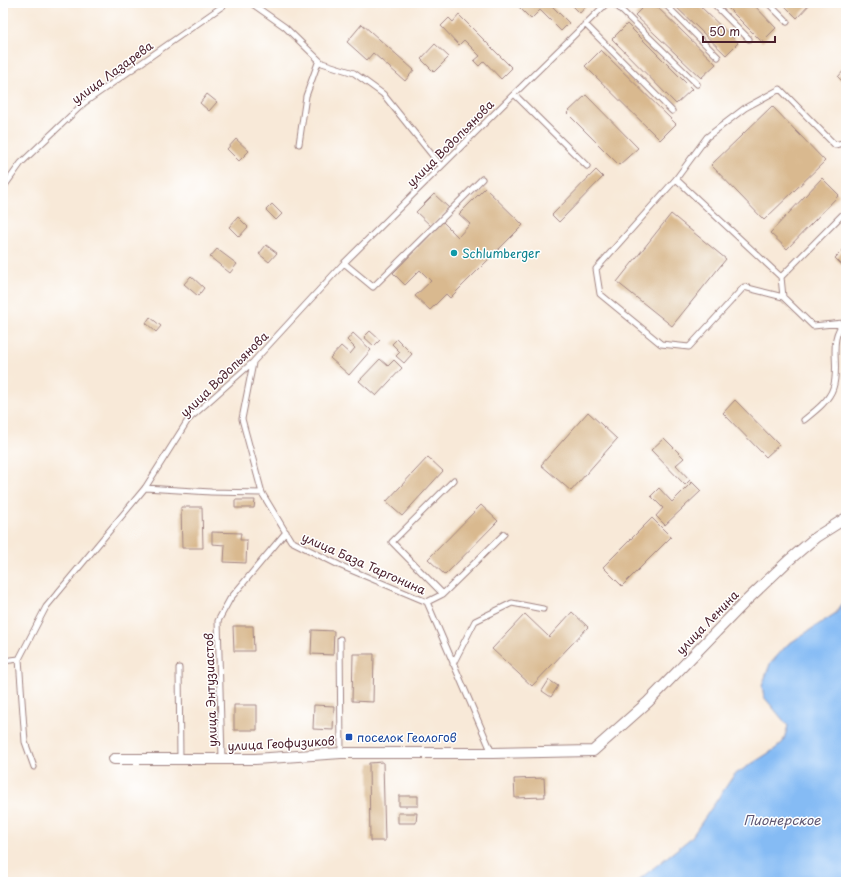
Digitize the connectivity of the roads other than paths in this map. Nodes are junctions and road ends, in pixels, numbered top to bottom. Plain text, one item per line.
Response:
1 (227, 3) edge
2 (251, 3) edge
3 (607, 3) edge
4 (614, 3) edge
5 (664, 3) edge
6 (713, 3) edge
7 (768, 3) edge
8 (787, 22) dead end
9 (585, 24) junction
10 (749, 39) dead end
11 (718, 57) dead end
12 (319, 60) junction
13 (697, 84) dead end
14 (514, 94) junction
15 (672, 111) dead end
16 (846, 142) edge
17 (299, 144) dead end
18 (441, 166) junction
19 (587, 166) dead end
20 (482, 179) dead end
21 (676, 179) junction
22 (3, 188) edge
23 (846, 211) edge
24 (344, 263) junction
25 (781, 277) junction
26 (783, 297) junction
27 (845, 321) edge
28 (253, 362) junction
29 (804, 420) dead end
30 (454, 480) dead end
31 (146, 488) junction
32 (262, 493) junction
33 (846, 518) edge
34 (286, 532) junction
35 (504, 534) dead end
36 (443, 594) junction
37 (427, 602) junction
38 (543, 608) dead end
39 (340, 639) dead end
40 (19, 659) junction
41 (3, 661) edge
42 (453, 664) junction
43 (179, 668) dead end
44 (593, 751) joint
45 (341, 753) junction
46 (492, 753) junction
47 (222, 758) junction
48 (114, 759) dead end
49 (180, 759) junction
50 (34, 767) dead end

1 - 22 lane, улица Лазарева
2 - 12 lane
3 - 9 lane, улица Водопьянова
4 - 13 lane
5 - 11 lane
6 - 10 lane
7 - 8 lane
9 - 14 lane, улица Водопьянова
9 - 15 lane
12 - 17 lane
12 - 18 lane
14 - 18 lane, улица Водопьянова
14 - 19 lane
16 - 21 lane
18 - 24 lane, улица Водопьянова
20 - 24 lane
21 - 25 lane
21 - 26 lane
23 - 25 lane
24 - 28 lane, улица Водопьянова
25 - 26 lane
26 - 27 lane
27 - 29 lane
28 - 31 lane, улица Водопьянова
28 - 32 lane, улица База Таргонина
30 - 36 lane
31 - 32 lane
31 - 40 lane, улица Водопьянова
32 - 34 lane, улица База Таргонина
33 - 44 street, улица Ленина
34 - 37 lane, улица База Таргонина
34 - 47 lane, улица Энтузиастов
35 - 36 lane
36 - 37 lane
37 - 42 lane
38 - 42 lane
39 - 45 lane
40 - 41 lane
40 - 50 lane
42 - 46 lane
43 - 49 lane
44 - 46 street, улица Геофизиков
45 - 46 street, улица Геофизиков
45 - 47 street, улица Геофизиков
47 - 49 street, улица Геофизиков
48 - 49 street, улица Геофизиков

